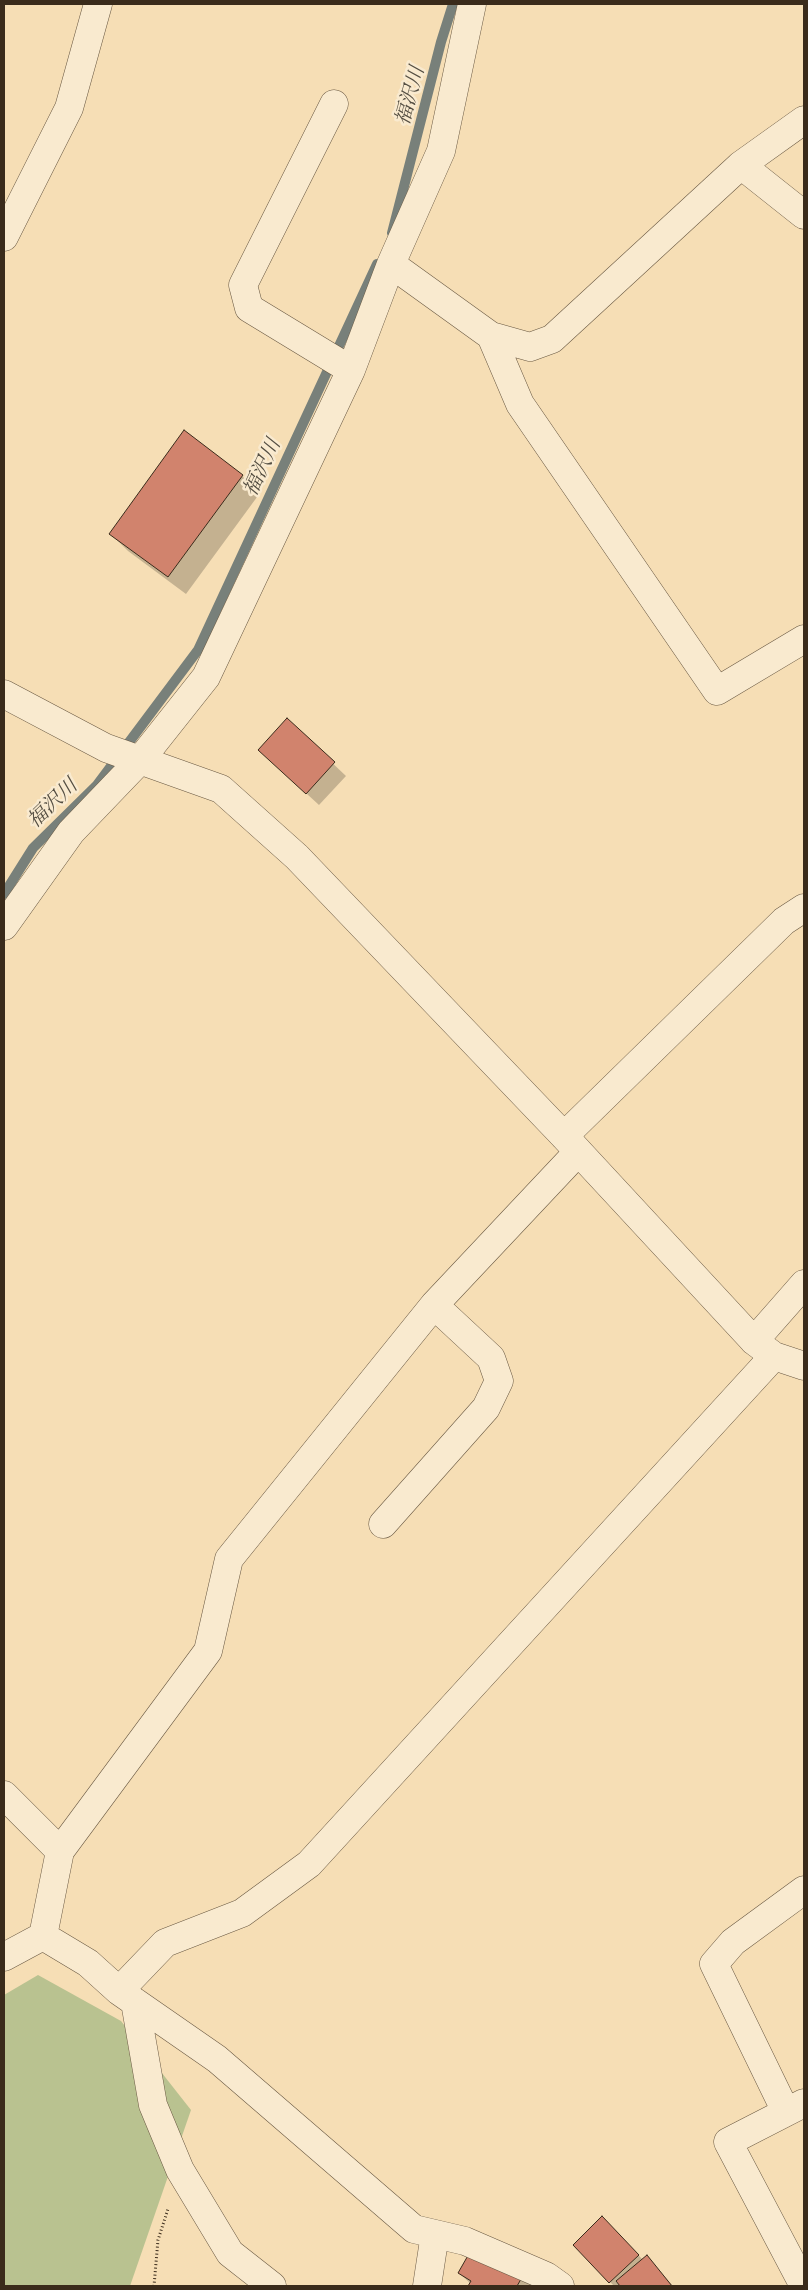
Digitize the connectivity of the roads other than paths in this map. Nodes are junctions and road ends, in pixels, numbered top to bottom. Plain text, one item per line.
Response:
1 (98, 4) edge
2 (472, 4) edge
3 (334, 104) dead end
4 (804, 120) edge
5 (741, 165) junction
6 (804, 215) edge
7 (4, 237) edge
8 (392, 264) junction
9 (491, 336) junction
10 (351, 370) junction
11 (804, 639) edge
12 (4, 694) edge
13 (141, 759) junction
14 (803, 909) edge
15 (4, 926) edge
16 (571, 1144) junction
17 (804, 1284) edge
18 (434, 1305) junction
19 (764, 1348) junction
20 (804, 1366) edge
21 (383, 1524) dead end
22 (4, 1795) edge
23 (60, 1850) junction
24 (804, 1890) edge
25 (43, 1936) junction
26 (4, 1957) edge
27 (127, 1997) junction
28 (795, 2107) edge
29 (435, 2234) junction
30 (272, 2286) edge
31 (427, 2286) edge
32 (560, 2286) edge
33 (804, 2286) edge

1 - 7 street
2 - 8 street
3 - 10 street
4 - 5 street
5 - 6 street
5 - 9 street
8 - 9 street
8 - 10 street
9 - 11 street
10 - 13 street
12 - 13 street
13 - 15 street
13 - 16 street
14 - 16 street
16 - 18 street
16 - 19 street
17 - 19 street
18 - 21 street
18 - 23 street
19 - 20 street
19 - 27 street
22 - 23 street
23 - 25 street
24 - 28 street
25 - 26 street
25 - 27 street
27 - 29 street
27 - 30 street
28 - 33 street
29 - 31 street
29 - 32 street

